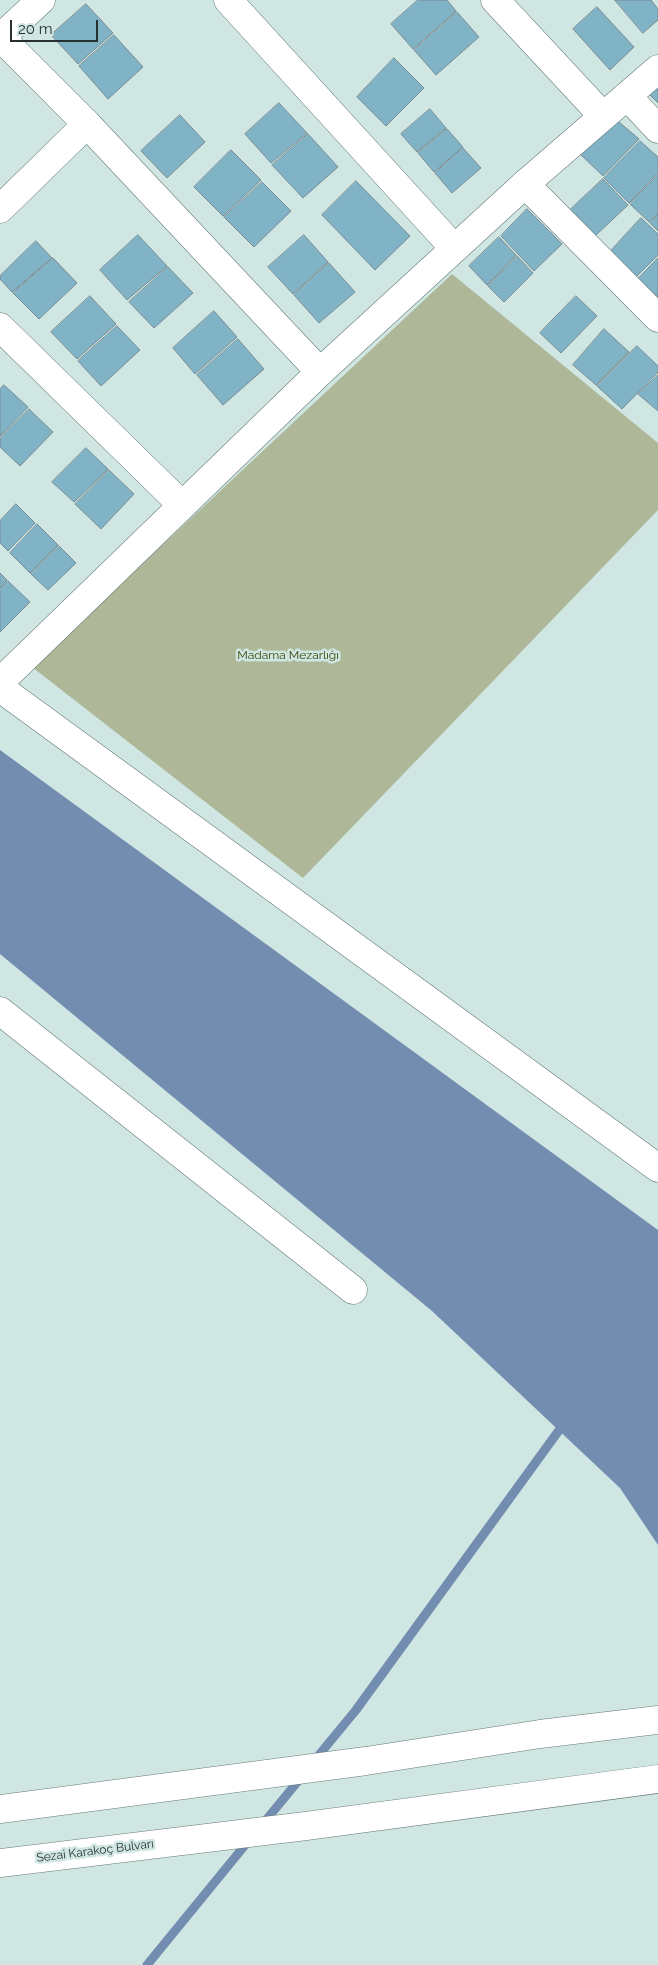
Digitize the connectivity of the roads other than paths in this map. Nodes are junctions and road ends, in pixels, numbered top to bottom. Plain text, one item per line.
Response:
1 (41, 0) edge
2 (228, 0) edge
3 (496, 0) edge
4 (0, 38) edge
5 (658, 68) edge
6 (627, 96) junction
7 (603, 116) junction
8 (87, 124) junction
9 (658, 129) edge
10 (525, 184) junction
11 (0, 209) edge
12 (454, 248) junction
13 (658, 318) edge
14 (0, 327) edge
15 (320, 372) junction
16 (182, 505) junction
17 (0, 682) edge
18 (0, 688) edge
19 (0, 1011) edge
20 (658, 1168) edge
21 (353, 1290) dead end
22 (658, 1720) edge
23 (658, 1779) edge
24 (0, 1809) edge
25 (0, 1863) edge

1 - 4 street
2 - 12 street
3 - 7 street
4 - 8 street
5 - 6 street
6 - 7 street
6 - 9 street
7 - 10 street
8 - 11 street
8 - 15 street
10 - 12 street
10 - 13 street
12 - 15 street
14 - 16 street
15 - 16 street
16 - 17 street
18 - 20 street
19 - 21 street
22 - 24 street
23 - 25 street, Sezai Karakoç Bulvarı

